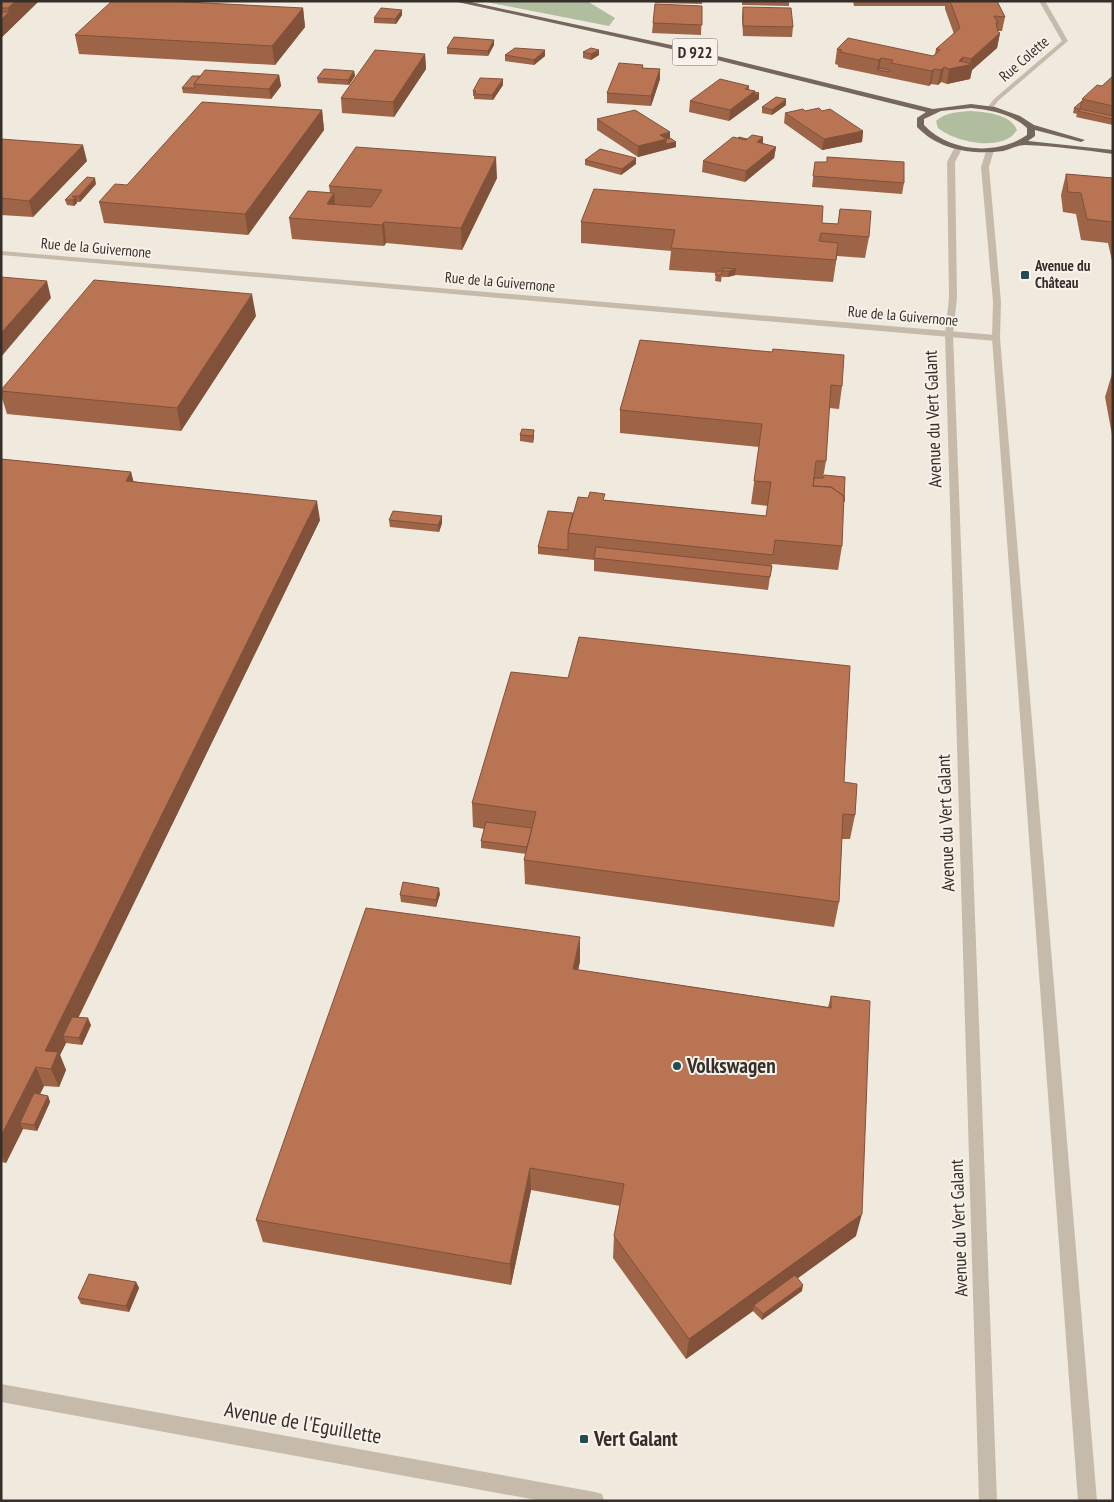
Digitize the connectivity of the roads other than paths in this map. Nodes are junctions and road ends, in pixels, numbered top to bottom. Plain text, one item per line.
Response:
1 (456, 1) edge
2 (1042, 1) edge
3 (990, 108) junction
4 (931, 111) junction
5 (1031, 127) junction
6 (1024, 143) junction
7 (1113, 144) edge
8 (959, 147) junction
9 (990, 150) junction
10 (1113, 152) edge
11 (1, 253) edge
12 (949, 334) junction
13 (996, 338) junction
14 (1, 1393) edge
15 (595, 1501) edge
16 (988, 1501) edge
17 (1088, 1501) edge

1 - 4 main road, D 922
2 - 3 street, Rue Colette
3 - 4 main road
3 - 5 main road
4 - 8 main road
5 - 6 main road
5 - 7 main road
6 - 9 main road
6 - 10 main road
8 - 9 main road
8 - 12 street, Avenue du Vert Galant
9 - 13 street
11 - 12 street, Rue de la Guivernone
12 - 13 street, Rue de la Guivernone
12 - 16 street, Avenue du Vert Galant
13 - 17 street
14 - 15 street, Avenue de l'Eguillette

